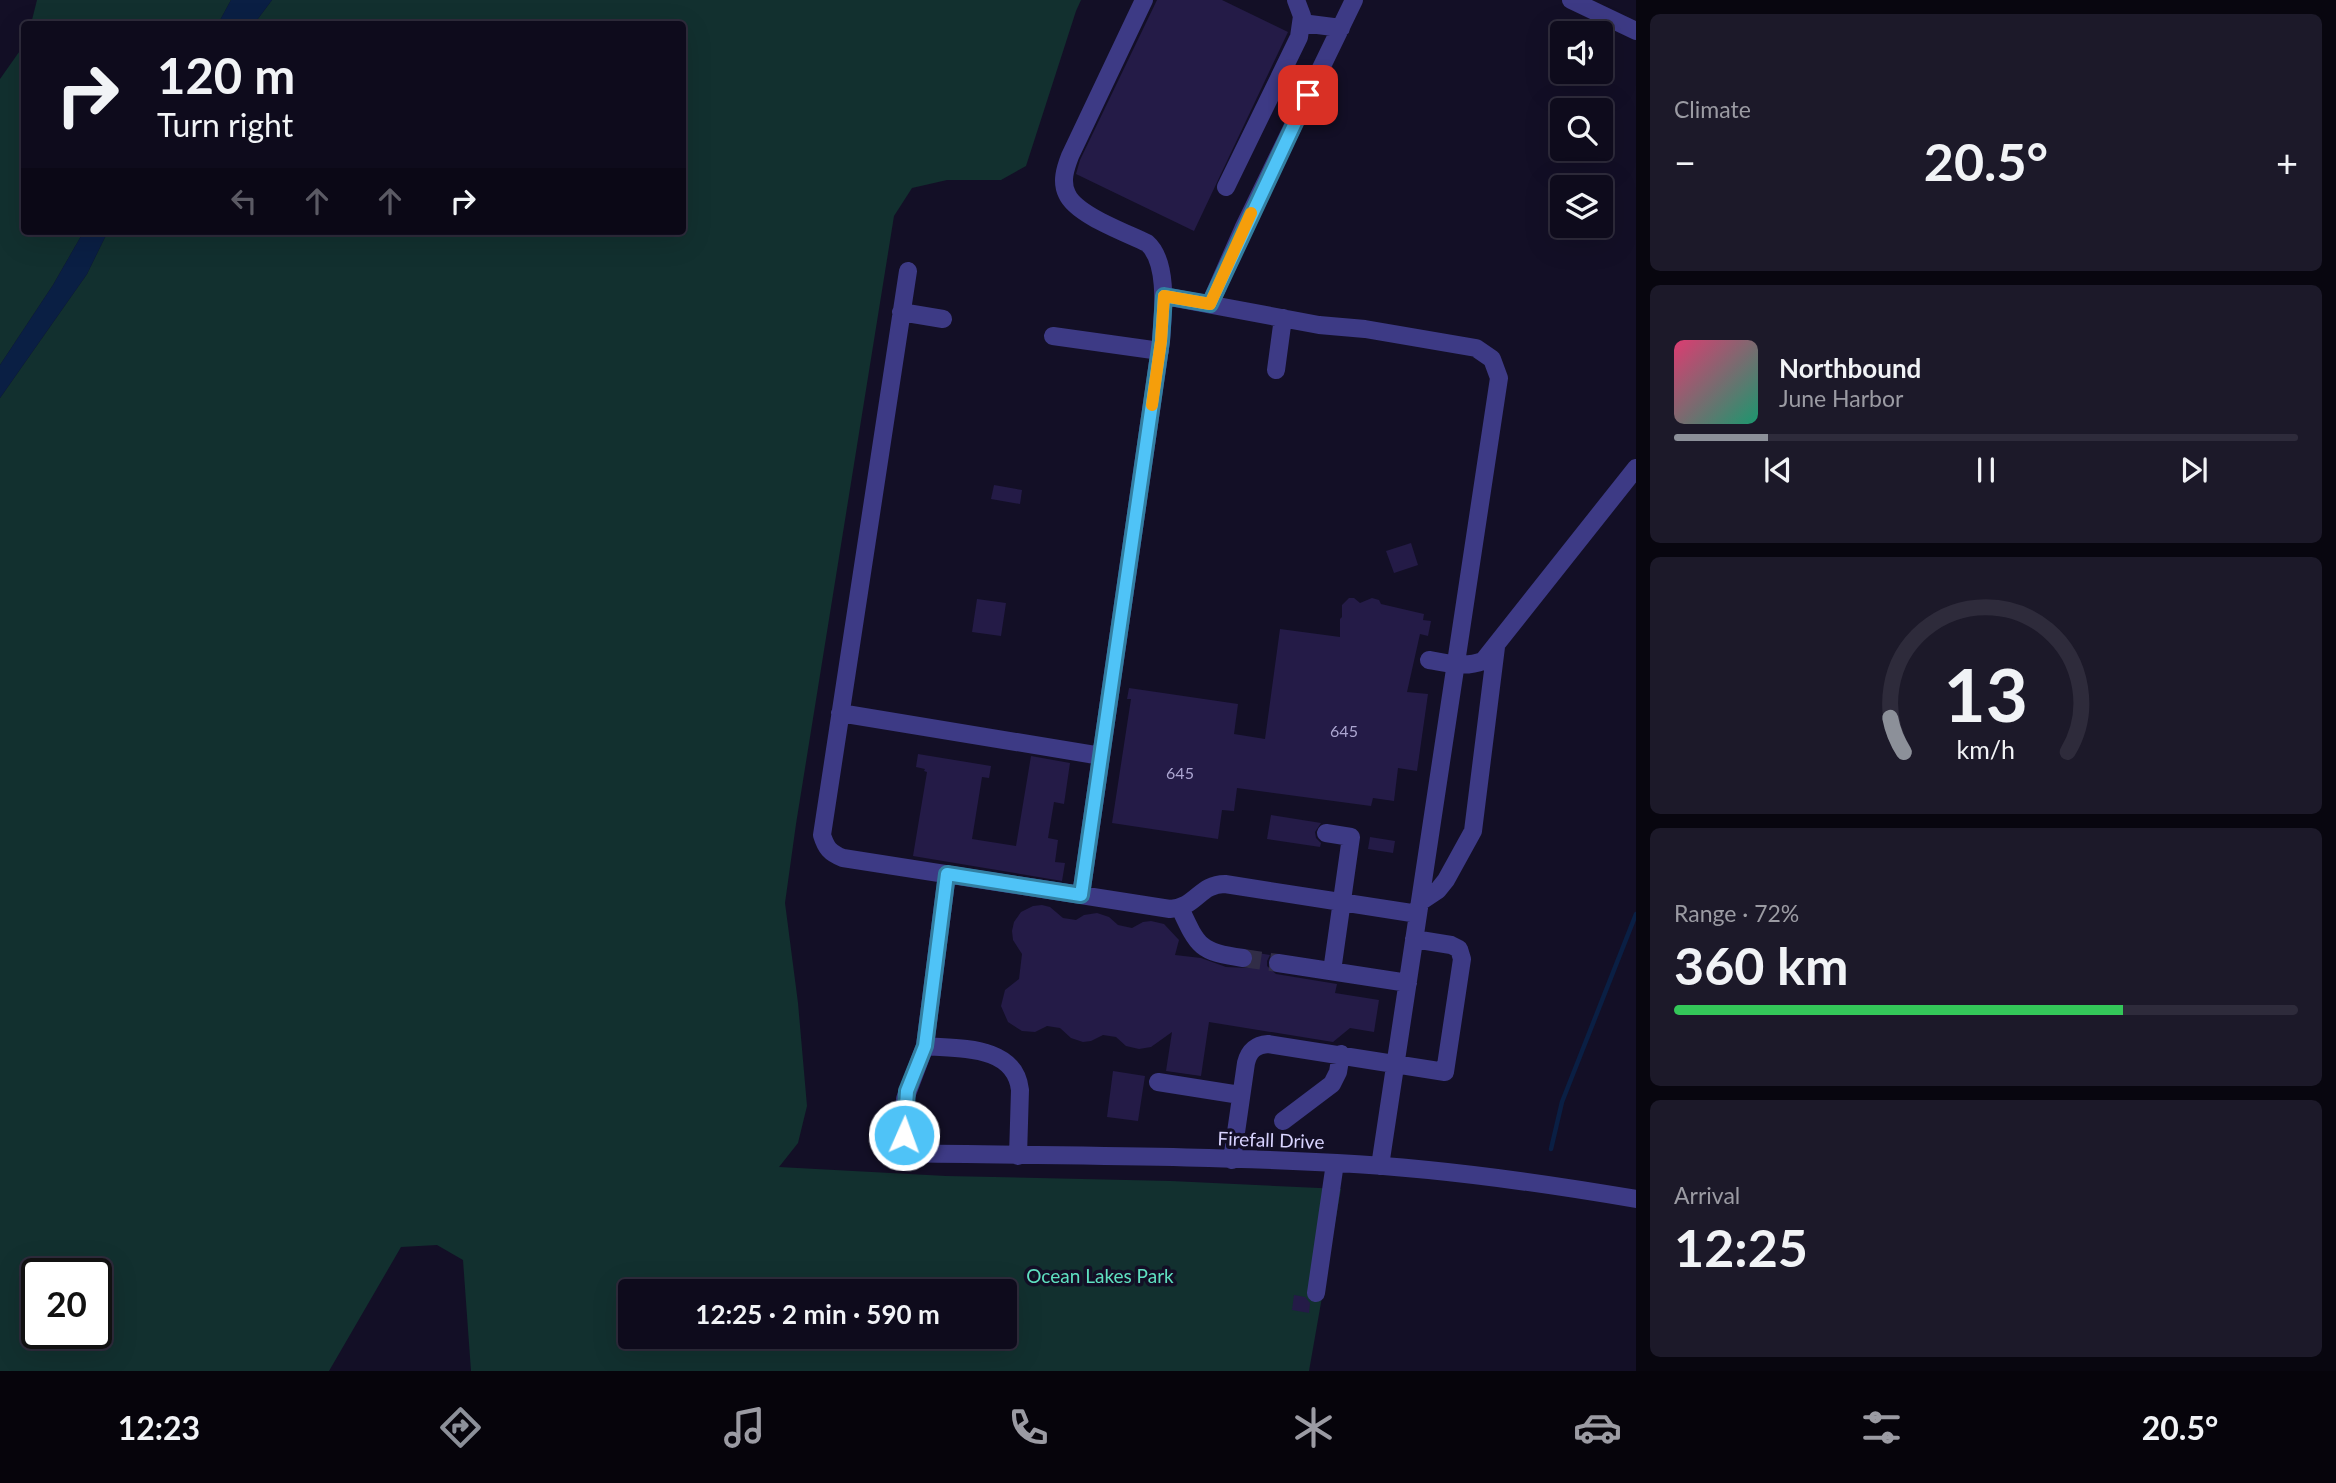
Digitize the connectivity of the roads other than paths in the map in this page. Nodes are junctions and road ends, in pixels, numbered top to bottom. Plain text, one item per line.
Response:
1 (1144, 0) edge
2 (1296, 0) edge
3 (1354, 0) edge
4 (1571, 0) edge
5 (1302, 23) junction
6 (1340, 28) junction
7 (1636, 31) edge
8 (1226, 187) dead end
9 (908, 271) dead end
10 (1164, 296) junction
11 (1210, 304) junction
12 (901, 312) junction
13 (943, 318) dead end
14 (1283, 318) junction
15 (1053, 336) dead end
16 (1160, 351) junction
17 (1276, 370) dead end
18 (1636, 468) edge
19 (1496, 646) junction
20 (1429, 660) dead end
21 (1457, 665) junction
22 (840, 713) junction
23 (1101, 756) junction
24 (1326, 833) dead end
25 (947, 874) junction
26 (1081, 895) junction
27 (1342, 901) junction
28 (1180, 908) junction
29 (1419, 908) junction
30 (1414, 939) junction
31 (1243, 958) tunnel mouth
32 (1278, 963) tunnel mouth
33 (1332, 971) junction
34 (1408, 983) junction
35 (925, 1046) junction
36 (1341, 1054) junction
37 (1396, 1063) junction
38 (1158, 1083) dead end
39 (1240, 1095) junction
40 (1283, 1121) dead end
41 (1018, 1156) junction
42 (1232, 1160) junction
43 (1335, 1163) junction
44 (1380, 1166) junction
45 (1636, 1199) edge
46 (1316, 1293) dead end

1 - 10 street
2 - 5 street
3 - 6 street
4 - 7 street
5 - 6 street
5 - 8 street
6 - 11 street
9 - 12 street
10 - 11 street
10 - 16 street
11 - 14 street
12 - 13 street
12 - 22 street
14 - 17 street
14 - 21 street
15 - 16 street
16 - 23 street
18 - 19 street
19 - 21 street
19 - 29 street
20 - 21 street
21 - 29 street
22 - 23 street
22 - 25 street
23 - 26 street
24 - 27 street
25 - 26 street
25 - 35 street
26 - 28 street
27 - 28 street
27 - 29 street
27 - 33 street
28 - 31 street
29 - 30 street
30 - 34 street
30 - 37 street
32 - 33 street
33 - 34 street
34 - 37 street
35 - 41 street
35 - 41 street, Firefall Drive
36 - 37 street
36 - 39 street
36 - 40 street
37 - 44 street
38 - 39 street
39 - 42 street
41 - 42 street, Firefall Drive
42 - 43 street, Firefall Drive
43 - 44 street, Firefall Drive
43 - 46 street
44 - 45 street, Firefall Drive

